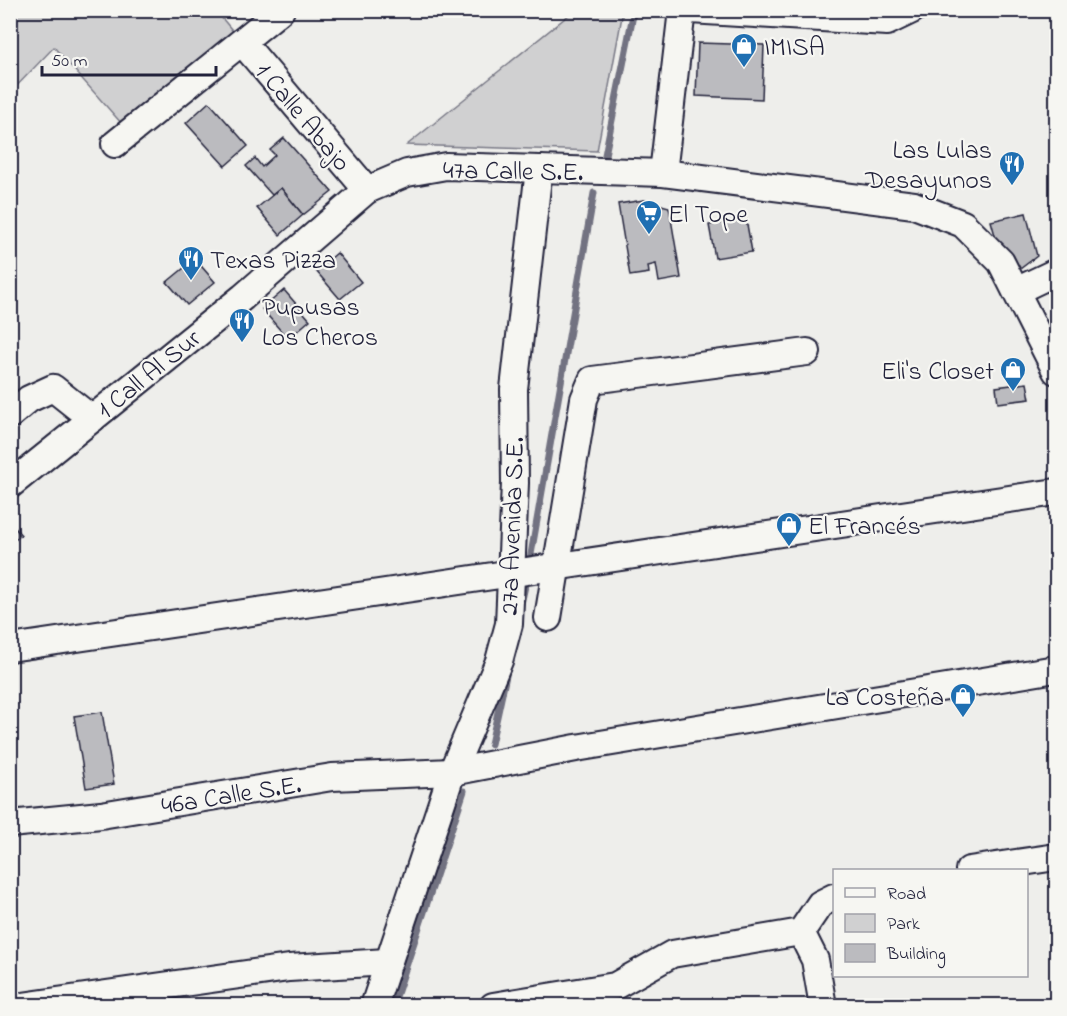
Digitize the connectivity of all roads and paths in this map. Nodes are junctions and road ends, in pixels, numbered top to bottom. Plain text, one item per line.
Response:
1 (281, 10) edge
2 (682, 10) edge
3 (690, 10) edge
4 (912, 10) edge
5 (850, 15) edge
6 (242, 42) junction
7 (115, 144) dead end
8 (539, 169) junction
9 (663, 173) junction
10 (367, 190) junction
11 (1056, 272) edge
12 (1016, 291) junction
13 (807, 352) dead end
14 (1056, 371) edge
15 (10, 415) edge
16 (92, 419) junction
17 (10, 485) edge
18 (1056, 492) edge
19 (533, 570) junction
20 (548, 618) dead end
21 (10, 648) edge
22 (1056, 669) edge
23 (456, 771) junction
24 (10, 824) edge
25 (1056, 857) edge
26 (976, 869) edge
27 (833, 898) edge
28 (801, 932) junction
29 (387, 962) junction
30 (22, 1005) edge
31 (374, 1005) edge
32 (493, 1005) edge
33 (823, 1005) edge

1 - 6 street
2 - 9 street
3 - 5 street
4 - 5 street
6 - 7 street
6 - 10 street, 1 Calle Abajo
8 - 9 street, 47a Calle S.E.
8 - 10 street, 47a Calle S.E.
8 - 19 street, 27a Avenida S.E.
9 - 12 street, 47a Calle S.E.
10 - 16 street, 1 Call Al Sur
11 - 12 street
12 - 14 street, 47a Calle S.E.
13 - 19 street
15 - 16 street
16 - 17 street, 1 Call Al Sur
18 - 19 street
19 - 20 street
19 - 21 street
19 - 23 street, 27a Avenida S.E.
22 - 23 street, 46a Calle S.E.
23 - 24 street, 46a Calle S.E.
23 - 29 street, 27a Avenida S.E.
25 - 26 street
27 - 28 street
28 - 32 street
28 - 33 street
29 - 30 street
29 - 31 street, 27a Avenida S.E.

